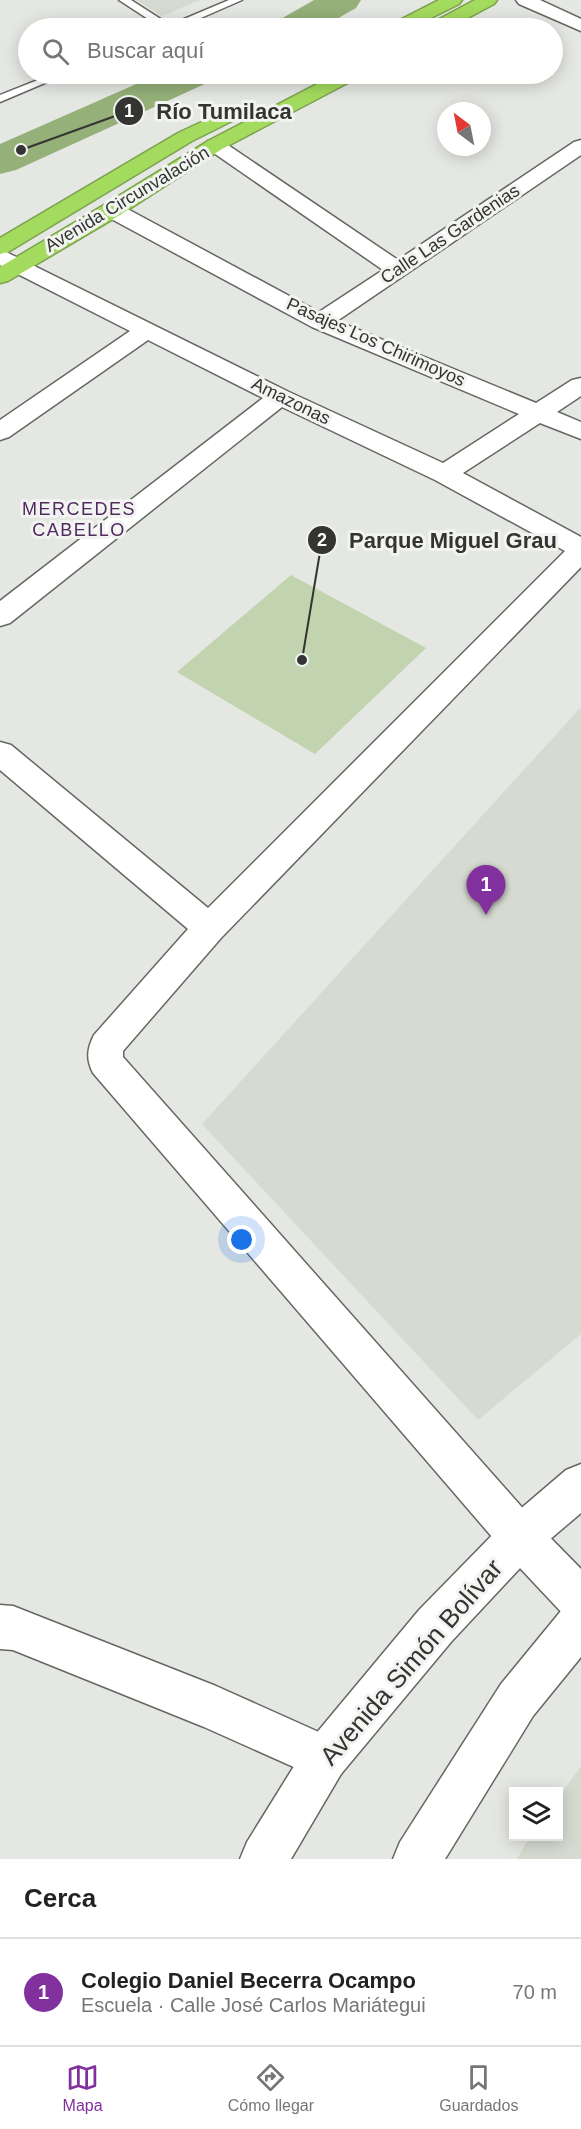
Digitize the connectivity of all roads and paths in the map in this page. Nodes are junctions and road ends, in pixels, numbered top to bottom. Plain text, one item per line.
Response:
1 (124, 0) edge
2 (237, 0) edge
3 (453, 0) edge
4 (488, 0) edge
5 (525, 0) edge
6 (153, 18) edge
7 (193, 18) edge
8 (418, 18) edge
9 (454, 18) edge
10 (581, 26) edge
11 (37, 84) edge
12 (331, 84) edge
13 (0, 99) edge
14 (247, 105) dead end
15 (215, 145) junction
16 (581, 146) edge
17 (112, 210) junction
18 (0, 247) edge
19 (6, 266) edge
20 (398, 270) junction
21 (320, 322) junction
22 (146, 330) junction
23 (581, 385) edge
24 (280, 397) junction
25 (541, 412) junction
26 (581, 431) edge
27 (0, 432) edge
28 (444, 474) junction
29 (581, 550) edge
30 (0, 616) edge
31 (0, 753) edge
32 (209, 928) junction
33 (581, 1485) edge
34 (520, 1537) junction
35 (581, 1600) edge
36 (581, 1622) edge
37 (0, 1627) edge
38 (325, 1758) junction
39 (264, 1859) edge
40 (417, 1859) edge

1 - 6 lane
2 - 7 lane
3 - 8 highway
4 - 9 highway
5 - 10 street
11 - 13 lane
12 - 15 highway, Avenida Circunvalación
14 - 18 highway, Avenida Circunvalación
15 - 17 highway, Avenida Circunvalación
15 - 20 street
16 - 20 street, Calle Las Gardenias
17 - 19 highway, Avenida Circunvalación
17 - 21 street, Pasajes Los Chirimoyos
19 - 22 street, Amazonas
20 - 21 street, Calle Las Gardenias
21 - 25 street, Pasajes Los Chirimoyos
22 - 24 street, Amazonas
22 - 27 street
23 - 25 street
24 - 28 street, Amazonas
24 - 30 street
25 - 26 street, Pasajes Los Chirimoyos
25 - 28 street
28 - 29 street, Amazonas
29 - 32 street
31 - 32 street
32 - 34 street
33 - 34 street, Avenida Simón Bolívar
34 - 35 street
34 - 38 street, Avenida Simón Bolívar
36 - 40 street
37 - 38 street
38 - 39 street, Avenida Simón Bolívar

